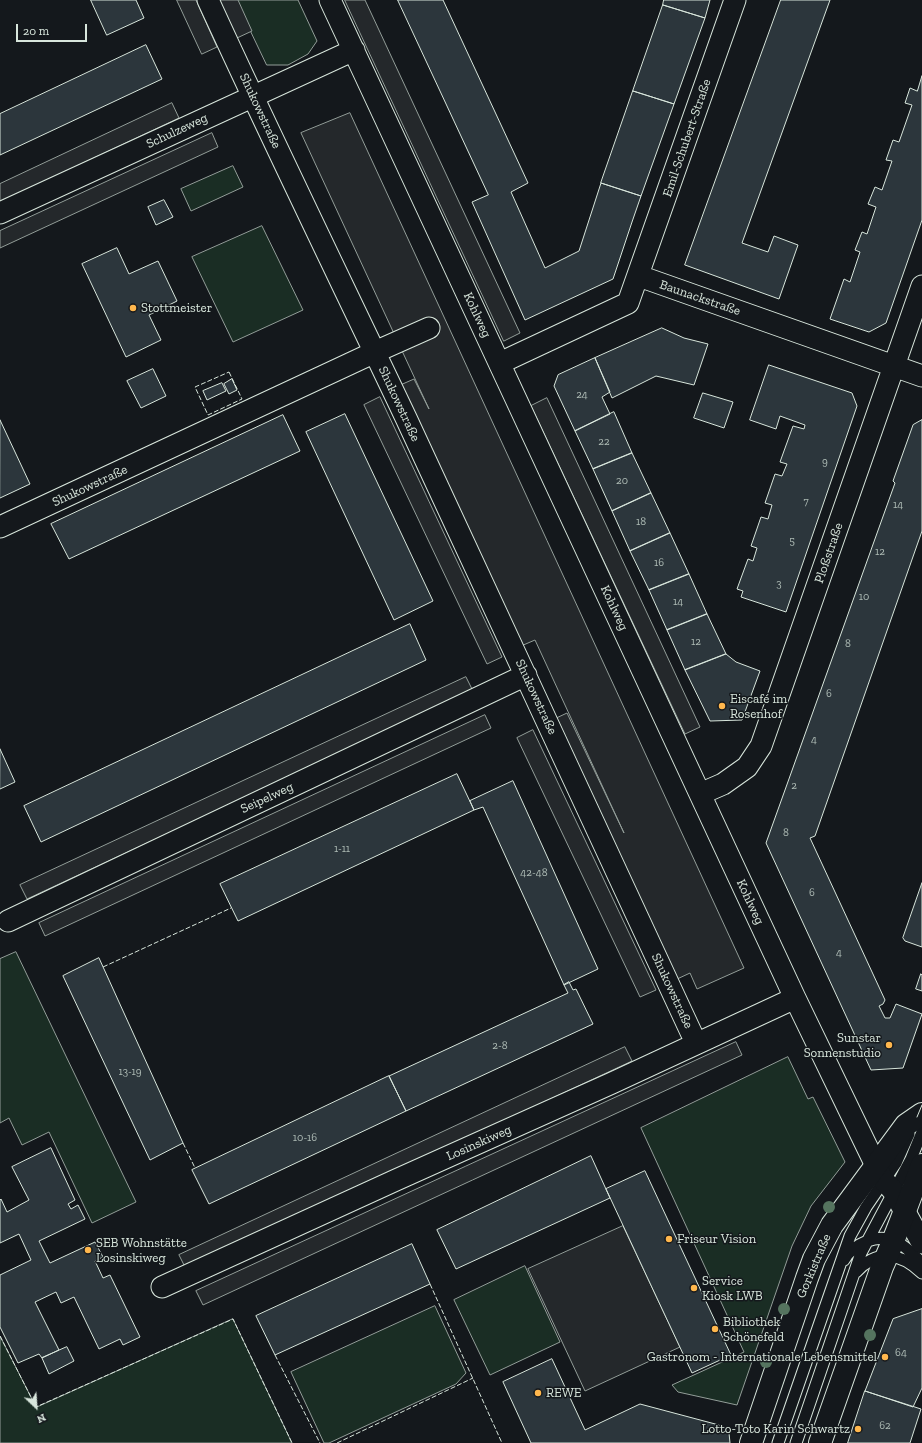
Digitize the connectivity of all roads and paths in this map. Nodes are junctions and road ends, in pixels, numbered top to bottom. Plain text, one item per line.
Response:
1 (208, 0) edge
2 (330, 0) edge
3 (735, 0) edge
4 (354, 50) junction
5 (253, 96) junction
6 (0, 213) edge
7 (639, 276) junction
8 (922, 286) edge
9 (429, 328) dead end
10 (375, 352) junction
11 (500, 363) junction
12 (895, 366) junction
13 (922, 376) edge
14 (0, 528) edge
15 (526, 675) junction
16 (700, 794) junction
17 (8, 921) dead end
18 (795, 998) junction
19 (696, 1043) junction
20 (920, 1121) edge
21 (922, 1165) edge
22 (885, 1179) junction
23 (906, 1212) junction
24 (868, 1240) junction
25 (922, 1243) edge
26 (891, 1248) junction
27 (922, 1263) edge
28 (839, 1269) junction
29 (855, 1272) junction
30 (922, 1273) edge
31 (162, 1287) dead end
32 (751, 1443) edge
33 (778, 1443) edge
34 (796, 1443) edge
35 (820, 1443) edge

1 - 5 street, Shukowstraße
2 - 4 street, Kohlweg
3 - 7 street, Emil-Schubert-Straße
4 - 5 street, Schulzeweg
4 - 11 street, Kohlweg
5 - 6 street, Schulzeweg
5 - 10 street, Shukowstraße
7 - 11 street
7 - 12 street, Baunackstraße
8 - 12 street, Ploßstraße
9 - 10 street, Shukowstraße
10 - 14 street, Shukowstraße
10 - 15 street, Shukowstraße
11 - 16 street, Kohlweg
12 - 13 street, Baunackstraße
12 - 16 street, Ploßstraße
15 - 17 street, Seipelweg
15 - 19 street, Shukowstraße
16 - 18 street, Kohlweg
18 - 19 street, Losinskiweg
18 - 22 street, Kohlweg
19 - 31 street, Losinskiweg
20 - 22 lane
20 - 22 main road, Gorkistraße
21 - 23 main road
22 - 23 street, Kohlweg
22 - 24 lane
22 - 28 lane
22 - 32 main road, Gorkistraße
23 - 25 street, Kohlweg
23 - 26 main road
24 - 26 lane
24 - 28 lane
24 - 29 lane
26 - 27 lane
26 - 29 lane
26 - 30 lane
26 - 35 main road
28 - 33 lane
29 - 34 lane

